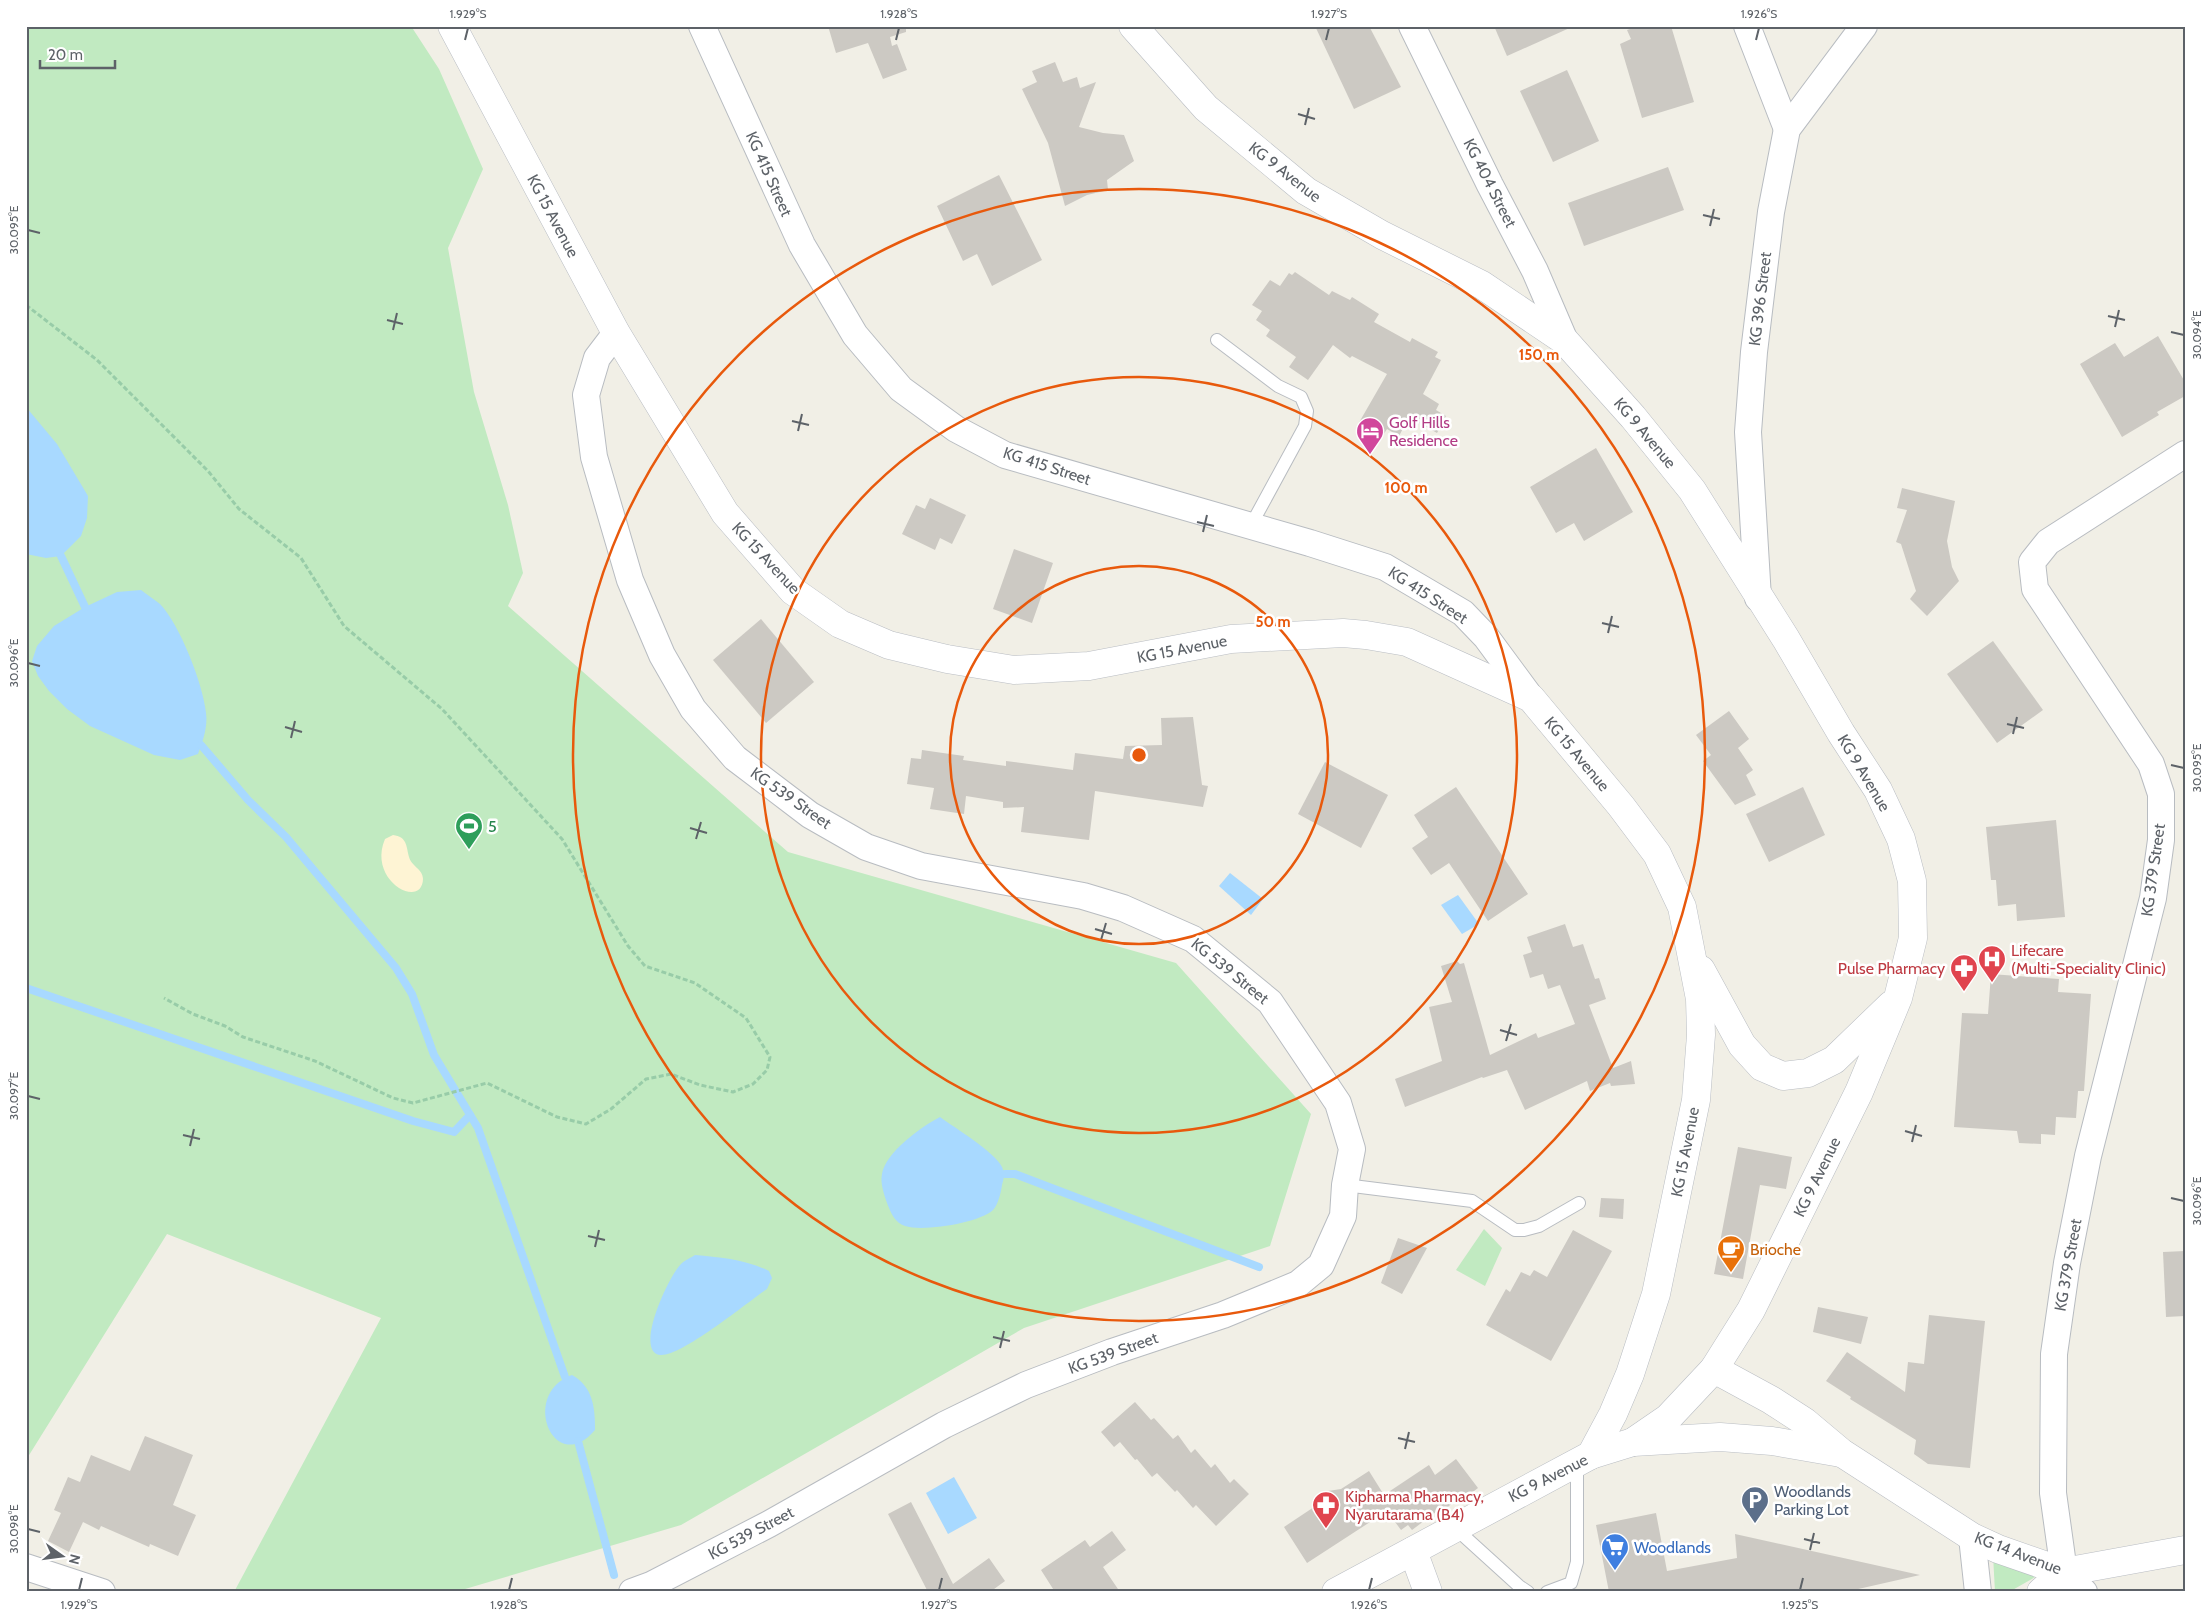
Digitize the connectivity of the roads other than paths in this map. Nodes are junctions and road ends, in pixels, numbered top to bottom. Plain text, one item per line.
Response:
1 (452, 26) edge
2 (702, 26) edge
3 (1134, 26) edge
4 (1412, 26) edge
5 (1748, 26) edge
6 (1864, 26) edge
7 (1787, 129) junction
8 (616, 333) junction
9 (1217, 340) dead end
10 (1565, 340) junction
11 (2185, 454) edge
12 (1250, 527) junction
13 (1758, 598) junction
14 (1530, 698) junction
15 (1692, 953) junction
16 (1898, 998) junction
17 (1345, 1185) junction
18 (1579, 1202) dead end
19 (1714, 1370) junction
20 (1633, 1442) junction
21 (1842, 1453) junction
22 (1584, 1459) junction
23 (1454, 1527) junction
24 (1972, 1537) junction
25 (1412, 1550) junction
26 (2185, 1550) edge
27 (26, 1567) edge
28 (2064, 1572) junction
29 (102, 1592) edge
30 (632, 1592) edge
31 (1336, 1592) edge
32 (1428, 1592) edge
33 (1528, 1592) edge
34 (1547, 1592) edge
35 (1978, 1592) edge
36 (2041, 1592) edge
37 (2084, 1592) edge

1 - 8 main road, KG 15 Avenue
2 - 12 street, KG 415 Street
3 - 10 main road, KG 9 Avenue
4 - 10 street, KG 404 Street
5 - 7 street
6 - 7 street, KG 396 Street
7 - 13 street, KG 396 Street
8 - 14 main road, KG 15 Avenue
8 - 17 street, KG 539 Street
9 - 12 lane
10 - 13 main road, KG 9 Avenue
11 - 28 street, KG 379 Street
12 - 14 street, KG 415 Street
13 - 16 main road, KG 9 Avenue
14 - 15 main road, KG 15 Avenue
15 - 16 main road
15 - 22 main road, KG 15 Avenue
16 - 19 main road, KG 9 Avenue
17 - 18 lane
17 - 30 street, KG 539 Street
19 - 20 main road, KG 9 Avenue
19 - 21 main road, KG 14 Avenue
20 - 21 main road, KG 14 Avenue
20 - 22 main road, KG 9 Avenue
21 - 24 main road, KG 14 Avenue
22 - 23 main road, KG 9 Avenue
22 - 34 lane
23 - 25 main road, KG 9 Avenue
23 - 33 lane
24 - 28 main road, KG 14 Avenue
24 - 35 street
25 - 31 main road, KG 9 Avenue
25 - 32 main road
26 - 28 main road, KG 14 Avenue
27 - 29 street
28 - 36 main road
28 - 37 street

